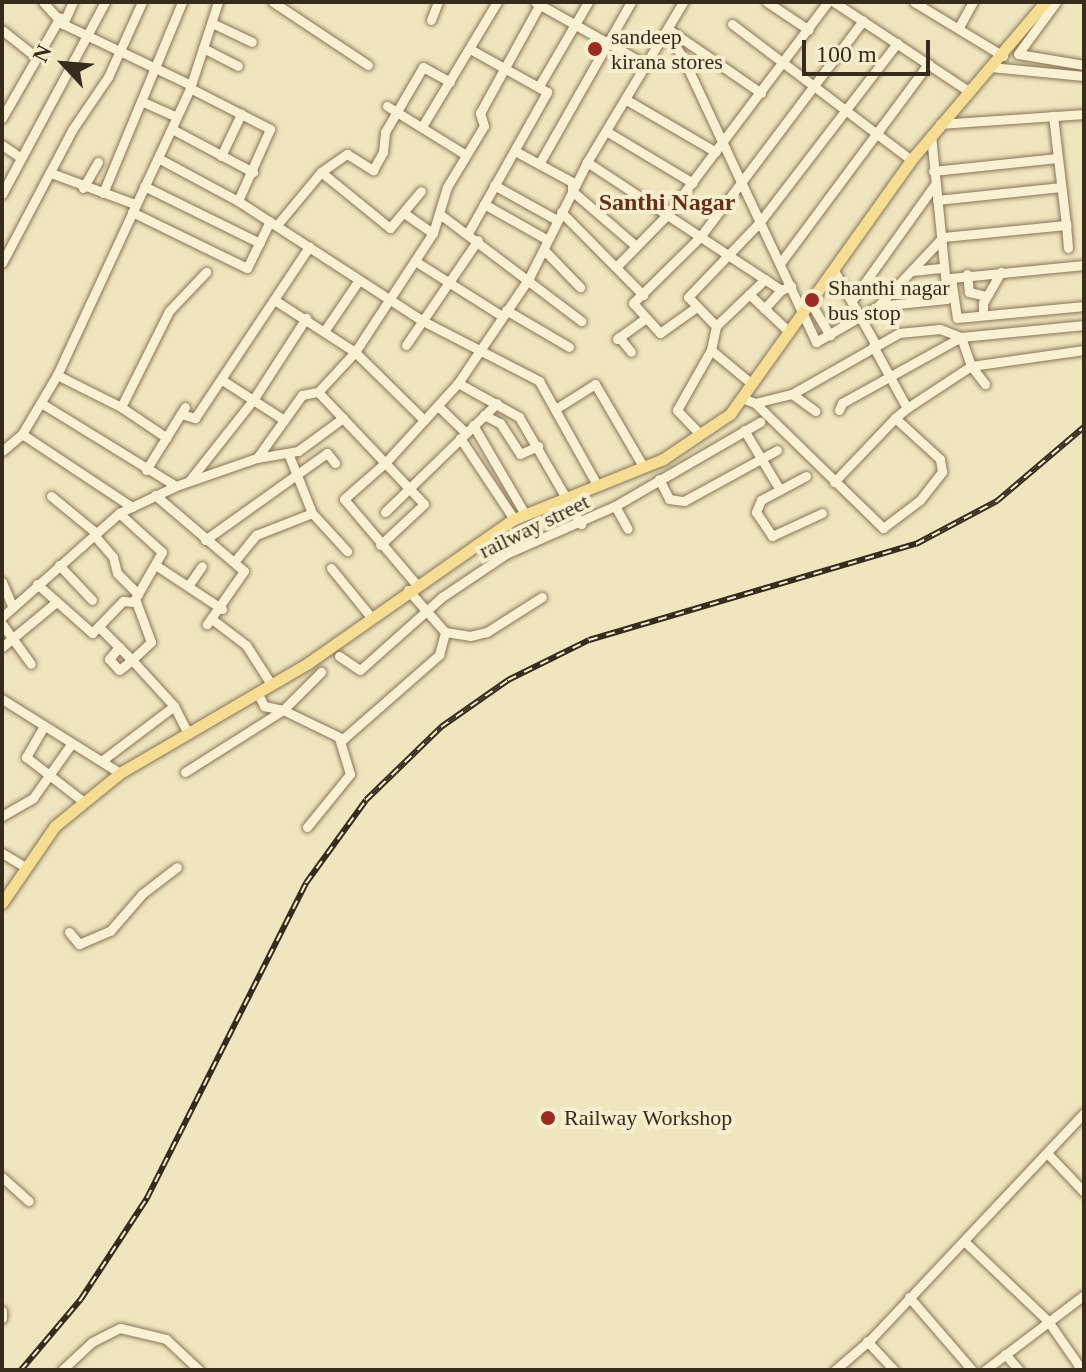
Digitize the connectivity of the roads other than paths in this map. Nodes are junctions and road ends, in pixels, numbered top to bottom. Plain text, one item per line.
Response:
1 (43, 2) edge
2 (73, 2) edge
3 (105, 2) edge
4 (142, 2) edge
5 (182, 2) edge
6 (218, 2) edge
7 (273, 2) edge
8 (438, 2) edge
9 (497, 2) edge
10 (588, 2) edge
11 (631, 2) edge
12 (683, 2) edge
13 (767, 2) edge
14 (828, 2) edge
15 (834, 2) edge
16 (914, 2) edge
17 (973, 2) edge
18 (1045, 2) edge
19 (1056, 2) edge
20 (539, 3) edge
21 (431, 20) dead end
22 (61, 21) junction
23 (863, 21) junction
24 (212, 23) junction
25 (576, 24) junction
26 (732, 24) dead end
27 (959, 27) junction
28 (2, 30) edge
29 (809, 30) junction
30 (667, 31) junction
31 (89, 36) junction
32 (252, 42) dead end
33 (608, 43) junction
34 (897, 43) junction
35 (203, 48) junction
36 (470, 49) junction
37 (119, 52) junction
38 (1003, 56) junction
39 (36, 57) junction
40 (1054, 62) junction
41 (645, 64) junction
42 (783, 64) junction
43 (928, 64) junction
44 (368, 65) dead end
45 (1084, 65) edge
46 (238, 66) dead end
47 (991, 67) junction
48 (504, 68) junction
49 (153, 69) junction
50 (1050, 73) junction
51 (1084, 76) edge
52 (450, 82) junction
53 (191, 86) junction
54 (539, 86) junction
55 (812, 86) junction
56 (967, 90) junction
57 (761, 93) junction
58 (625, 99) junction
59 (141, 101) junction
60 (391, 108) junction
61 (845, 111) junction
62 (241, 114) junction
63 (1084, 114) edge
64 (1053, 116) junction
65 (177, 117) junction
66 (2, 118) edge
67 (940, 124) junction
68 (423, 125) junction
69 (172, 129) junction
70 (606, 131) junction
71 (876, 133) junction
72 (931, 135) junction
73 (2, 145) edge
74 (719, 148) junction
75 (515, 151) junction
76 (466, 155) junction
77 (221, 156) junction
78 (21, 158) junction
79 (158, 158) junction
80 (1057, 158) junction
81 (911, 160) junction
82 (98, 162) dead end
83 (587, 162) junction
84 (539, 164) junction
85 (933, 171) junction
86 (253, 172) junction
87 (321, 172) junction
88 (51, 173) junction
89 (741, 181) junction
90 (693, 183) junction
91 (494, 185) junction
92 (144, 186) junction
93 (934, 186) junction
94 (1061, 187) junction
95 (83, 188) junction
96 (421, 191) dead end
97 (572, 191) junction
98 (103, 193) junction
99 (2, 194) edge
100 (937, 200) junction
101 (238, 201) junction
102 (484, 204) junction
103 (134, 208) junction
104 (404, 213) junction
105 (668, 214) junction
106 (441, 215) junction
107 (559, 216) junction
108 (274, 223) junction
109 (759, 223) junction
110 (1066, 225) junction
111 (433, 233) junction
112 (468, 233) junction
113 (700, 237) junction
114 (943, 237) junction
115 (478, 240) junction
116 (260, 243) junction
117 (546, 245) junction
118 (636, 246) junction
119 (309, 247) junction
120 (1068, 248) dead end
121 (732, 255) junction
122 (415, 261) junction
123 (781, 262) junction
124 (2, 263) edge
125 (618, 265) junction
126 (1084, 265) edge
127 (943, 268) junction
128 (833, 269) junction
129 (912, 271) junction
130 (206, 272) dead end
131 (1001, 272) junction
132 (967, 274) junction
133 (529, 278) junction
134 (765, 279) junction
135 (359, 280) junction
136 (448, 282) junction
137 (580, 287) dead end
138 (786, 288) junction
139 (749, 294) junction
140 (643, 295) junction
141 (987, 296) junction
142 (390, 299) junction
143 (853, 299) junction
144 (947, 299) junction
145 (276, 301) junction
146 (878, 306) junction
147 (1084, 306) edge
148 (807, 307) junction
149 (695, 308) junction
150 (764, 309) junction
151 (504, 313) junction
152 (983, 315) junction
153 (861, 316) junction
154 (306, 318) junction
155 (645, 319) junction
156 (423, 321) junction
157 (581, 321) dead end
158 (1084, 325) edge
159 (716, 326) junction
160 (325, 330) junction
161 (789, 332) junction
162 (830, 335) junction
163 (956, 336) junction
164 (406, 345) dead end
165 (875, 346) junction
166 (569, 347) dead end
167 (711, 350) junction
168 (1084, 350) edge
169 (355, 352) junction
170 (477, 352) junction
171 (631, 352) dead end
172 (971, 366) junction
173 (57, 375) junction
174 (889, 378) junction
175 (222, 380) junction
176 (458, 383) junction
177 (752, 384) junction
178 (985, 384) dead end
179 (318, 392) junction
180 (792, 394) junction
181 (742, 398) junction
182 (253, 400) junction
183 (41, 403) junction
184 (497, 403) junction
185 (755, 403) junction
186 (438, 406) junction
187 (121, 407) junction
188 (557, 408) junction
189 (907, 408) junction
190 (839, 410) dead end
191 (815, 411) dead end
192 (484, 415) junction
193 (343, 418) junction
194 (895, 418) junction
195 (284, 420) junction
196 (424, 420) junction
197 (760, 422) dead end
198 (744, 430) junction
199 (466, 431) junction
200 (22, 434) junction
201 (700, 434) junction
202 (167, 438) junction
203 (538, 446) junction
204 (777, 450) dead end
205 (2, 451) edge
206 (288, 453) junction
207 (257, 458) junction
208 (761, 459) junction
209 (335, 463) dead end
210 (385, 463) junction
211 (643, 466) junction
212 (146, 470) junction
213 (806, 476) dead end
214 (296, 477) junction
215 (659, 479) junction
216 (189, 481) junction
217 (834, 482) junction
218 (596, 483) junction
219 (176, 486) junction
220 (409, 489) junction
221 (780, 490) junction
222 (155, 495) junction
223 (51, 496) dead end
224 (565, 496) junction
225 (615, 506) junction
226 (132, 507) junction
227 (572, 510) dead end
228 (385, 512) dead end
229 (119, 513) junction
230 (312, 513) junction
231 (822, 513) dead end
232 (520, 517) junction
233 (581, 524) junction
234 (628, 529) dead end
235 (95, 534) junction
236 (205, 540) junction
237 (380, 545) junction
238 (347, 551) dead end
239 (234, 562) junction
240 (59, 565) junction
241 (157, 566) junction
242 (202, 566) dead end
243 (331, 568) dead end
244 (2, 582) edge
245 (37, 584) junction
246 (188, 586) junction
247 (412, 587) junction
248 (542, 597) dead end
249 (136, 598) junction
250 (92, 600) dead end
251 (55, 603) junction
252 (12, 606) junction
253 (222, 609) junction
254 (425, 611) junction
255 (2, 617) edge
256 (371, 617) junction
257 (2, 624) edge
258 (99, 627) junction
259 (445, 632) junction
260 (6, 644) edge
261 (119, 647) junction
262 (339, 656) dead end
263 (132, 660) junction
264 (31, 664) dead end
265 (321, 672) dead end
266 (271, 684) junction
267 (257, 692) junction
268 (2, 699) edge
269 (174, 706) junction
270 (264, 706) junction
271 (283, 710) junction
272 (44, 726) junction
273 (258, 726) junction
274 (187, 731) junction
275 (339, 739) junction
276 (72, 743) junction
277 (104, 759) junction
278 (185, 772) dead end
279 (120, 773) junction
280 (50, 778) junction
281 (84, 802) junction
282 (2, 816) edge
283 (307, 827) dead end
284 (2, 853) edge
285 (25, 867) junction
286 (177, 867) dead end
287 (2, 903) edge
288 (69, 932) dead end
289 (1084, 1113) edge
290 (1047, 1153) junction
291 (1084, 1176) edge
292 (2, 1177) edge
293 (1076, 1184) junction
294 (1084, 1192) edge
295 (29, 1201) dead end
296 (964, 1241) junction
297 (1084, 1295) edge
298 (909, 1297) junction
299 (2, 1311) edge
300 (2, 1318) edge
301 (1048, 1321) junction
302 (867, 1341) junction
303 (1005, 1354) junction
304 (1079, 1366) dead end
305 (62, 1370) edge
306 (199, 1370) edge
307 (835, 1370) edge
308 (894, 1370) edge
309 (972, 1370) edge
310 (985, 1370) edge
311 (1019, 1370) edge

1 - 22 street
2 - 22 street
3 - 31 street
4 - 37 street
5 - 49 street
6 - 24 street
7 - 44 street
8 - 21 street
9 - 36 street
10 - 25 street
11 - 33 street
12 - 30 street
13 - 29 street
14 - 29 street
15 - 23 street
16 - 27 street
17 - 27 street
18 - 38 main road
19 - 40 street
20 - 25 street
20 - 48 street
22 - 31 street
22 - 39 street
23 - 34 street
23 - 55 street
24 - 32 street
24 - 35 street
25 - 33 street
25 - 54 street
26 - 42 street
27 - 38 street
28 - 39 street
29 - 42 street
30 - 41 street
30 - 57 street
30 - 74 street
31 - 37 street
31 - 78 street
33 - 41 street
33 - 84 street
34 - 43 street
34 - 61 street
35 - 46 street
35 - 53 street
36 - 48 street
36 - 52 street
37 - 49 street
37 - 88 street
38 - 47 main road
39 - 66 street
40 - 45 street
40 - 50 street
41 - 58 street
42 - 55 street
42 - 57 street
43 - 56 street
43 - 71 street
47 - 50 street
47 - 56 main road
48 - 54 street
48 - 76 street
49 - 53 street
49 - 59 street
50 - 51 street
52 - 60 street
52 - 68 street
53 - 62 street
53 - 65 street
54 - 75 street
55 - 61 street
55 - 89 street
56 - 67 main road
57 - 74 street
58 - 70 street
58 - 74 street
59 - 65 street
59 - 98 street
60 - 68 street
60 - 87 street
61 - 71 street
61 - 109 street
62 - 77 street
62 - 86 street
63 - 64 street
64 - 67 street
64 - 80 street
65 - 69 street
67 - 72 main road
68 - 76 street
69 - 77 street
69 - 79 street
70 - 83 street
70 - 90 street
71 - 81 street
71 - 123 street
72 - 81 main road
72 - 85 street
73 - 78 street
74 - 89 street
74 - 90 street
75 - 84 street
75 - 91 street
76 - 106 street
77 - 86 street
78 - 99 street
79 - 92 street
79 - 101 street
80 - 85 street
80 - 94 street
81 - 128 main road
82 - 95 street
83 - 97 street
83 - 105 street
84 - 97 street
85 - 93 street
86 - 101 street
87 - 104 street
87 - 108 street
88 - 95 street
88 - 124 street
89 - 109 street
89 - 113 street
90 - 105 street
91 - 102 street
91 - 107 street
92 - 103 street
92 - 116 street
93 - 100 street
93 - 143 street
94 - 100 street
94 - 110 street
95 - 98 street
96 - 104 street
97 - 107 street
97 - 118 street
98 - 103 street
100 - 114 street
101 - 108 street
102 - 112 street
102 - 117 street
103 - 116 street
103 - 173 street
104 - 111 street
105 - 113 street
105 - 118 street
106 - 111 street
106 - 112 street
107 - 117 street
107 - 125 street
108 - 116 street
108 - 119 street
109 - 121 street
109 - 123 street
110 - 114 street
110 - 120 street
111 - 122 street
112 - 115 street
113 - 121 street
113 - 140 street
114 - 127 street
114 - 129 street
115 - 133 street
115 - 136 street
117 - 133 street
117 - 137 street
118 - 125 street
119 - 135 street
119 - 145 street
121 - 134 street
121 - 149 street
122 - 136 street
122 - 142 street
123 - 138 street
125 - 140 street
126 - 131 street
127 - 129 street
127 - 144 street
128 - 143 street
128 - 148 main road
129 - 146 street
130 - 187 street
131 - 132 street
131 - 141 street
132 - 141 street
132 - 152 street
133 - 151 street
133 - 157 street
134 - 138 street
134 - 139 street
135 - 142 street
135 - 160 street
136 - 151 street
136 - 156 street
138 - 148 street
138 - 150 street
139 - 150 street
139 - 159 street
140 - 155 street
141 - 152 street
142 - 156 street
142 - 169 street
143 - 153 street
144 - 146 street
144 - 163 street
145 - 154 street
145 - 175 street
146 - 153 street
147 - 152 street
148 - 161 main road
148 - 162 street
148 - 162 street
149 - 155 street
149 - 159 street
150 - 161 street
151 - 166 street
151 - 170 street
153 - 162 street
153 - 165 street
154 - 160 street
154 - 182 street
155 - 171 street
156 - 164 street
156 - 170 street
158 - 163 street
159 - 167 street
160 - 169 street
161 - 177 main road
163 - 165 street
163 - 172 street
163 - 174 street
165 - 174 street
165 - 180 street
167 - 177 street
167 - 201 street
168 - 172 street
169 - 179 street
169 - 196 street
170 - 176 street
170 - 188 street
172 - 178 street
172 - 189 street
173 - 183 street
173 - 187 street
174 - 189 street
174 - 190 street
175 - 182 street
175 - 202 street
176 - 184 street
176 - 186 street
177 - 181 main road
179 - 193 street
179 - 195 street
180 - 185 street
180 - 191 street
181 - 185 street
181 - 201 main road
182 - 195 street
182 - 216 street
183 - 200 street
183 - 212 street
184 - 192 street
184 - 203 street
185 - 217 street
186 - 196 street
186 - 199 street
187 - 202 street
188 - 211 street
188 - 218 street
189 - 194 street
192 - 199 street
192 - 203 street
193 - 206 street
193 - 210 street
194 - 217 street
194 - 217 street
195 - 207 street
196 - 210 street
197 - 198 street, railway street
198 - 208 street
198 - 215 street, railway street
199 - 220 street
199 - 232 street
199 - 232 street
200 - 205 street
200 - 226 street
201 - 211 main road
202 - 212 street
203 - 224 street
204 - 208 street
206 - 207 street
206 - 214 street
207 - 216 street
208 - 215 street
208 - 221 street
209 - 214 street
210 - 220 street
210 - 237 street
211 - 218 main road
212 - 219 street
213 - 221 street
214 - 230 street
214 - 236 street
215 - 225 street, railway street
216 - 219 street
218 - 224 main road
219 - 222 street
220 - 228 street
220 - 237 street
221 - 231 street
222 - 226 street
222 - 236 street
223 - 235 street
224 - 232 main road
225 - 233 street, railway street
225 - 234 street
226 - 229 street
227 - 233 street
229 - 235 street
229 - 241 street
230 - 238 street
230 - 239 street
232 - 247 main road
233 - 254 street, railway street
235 - 240 street
235 - 249 street
236 - 239 street
237 - 247 street
239 - 253 street
240 - 245 street
240 - 250 street
241 - 246 street
241 - 249 street
242 - 246 street
243 - 256 street
244 - 252 street
245 - 251 street
245 - 252 street
246 - 253 street
247 - 254 street
247 - 256 main road
248 - 259 street
249 - 258 street
249 - 263 street
251 - 258 street
251 - 260 street
252 - 255 street
253 - 266 street
254 - 259 street
254 - 262 street, railway street
256 - 266 main road
257 - 260 street
258 - 261 street
259 - 275 street
260 - 264 street
261 - 263 street
261 - 263 street
263 - 269 street
265 - 271 street
266 - 267 main road
267 - 270 street
267 - 274 main road
268 - 272 street
269 - 274 street
269 - 277 street
270 - 271 street
270 - 273 street
271 - 273 street
271 - 275 street
272 - 276 street
272 - 280 street
273 - 278 street
274 - 279 main road
275 - 283 street
276 - 277 street
276 - 280 street
277 - 279 street
279 - 281 main road
280 - 281 street
280 - 282 street
281 - 285 main road
284 - 285 street
285 - 287 main road
286 - 288 street
289 - 290 street
290 - 293 street
290 - 296 street
291 - 293 street
292 - 295 street
293 - 294 street
296 - 298 street
296 - 301 street
297 - 301 street
298 - 302 street
298 - 309 street
299 - 300 street
301 - 303 street
301 - 304 street
302 - 307 street
302 - 308 street
303 - 310 street
303 - 311 street
305 - 306 street

